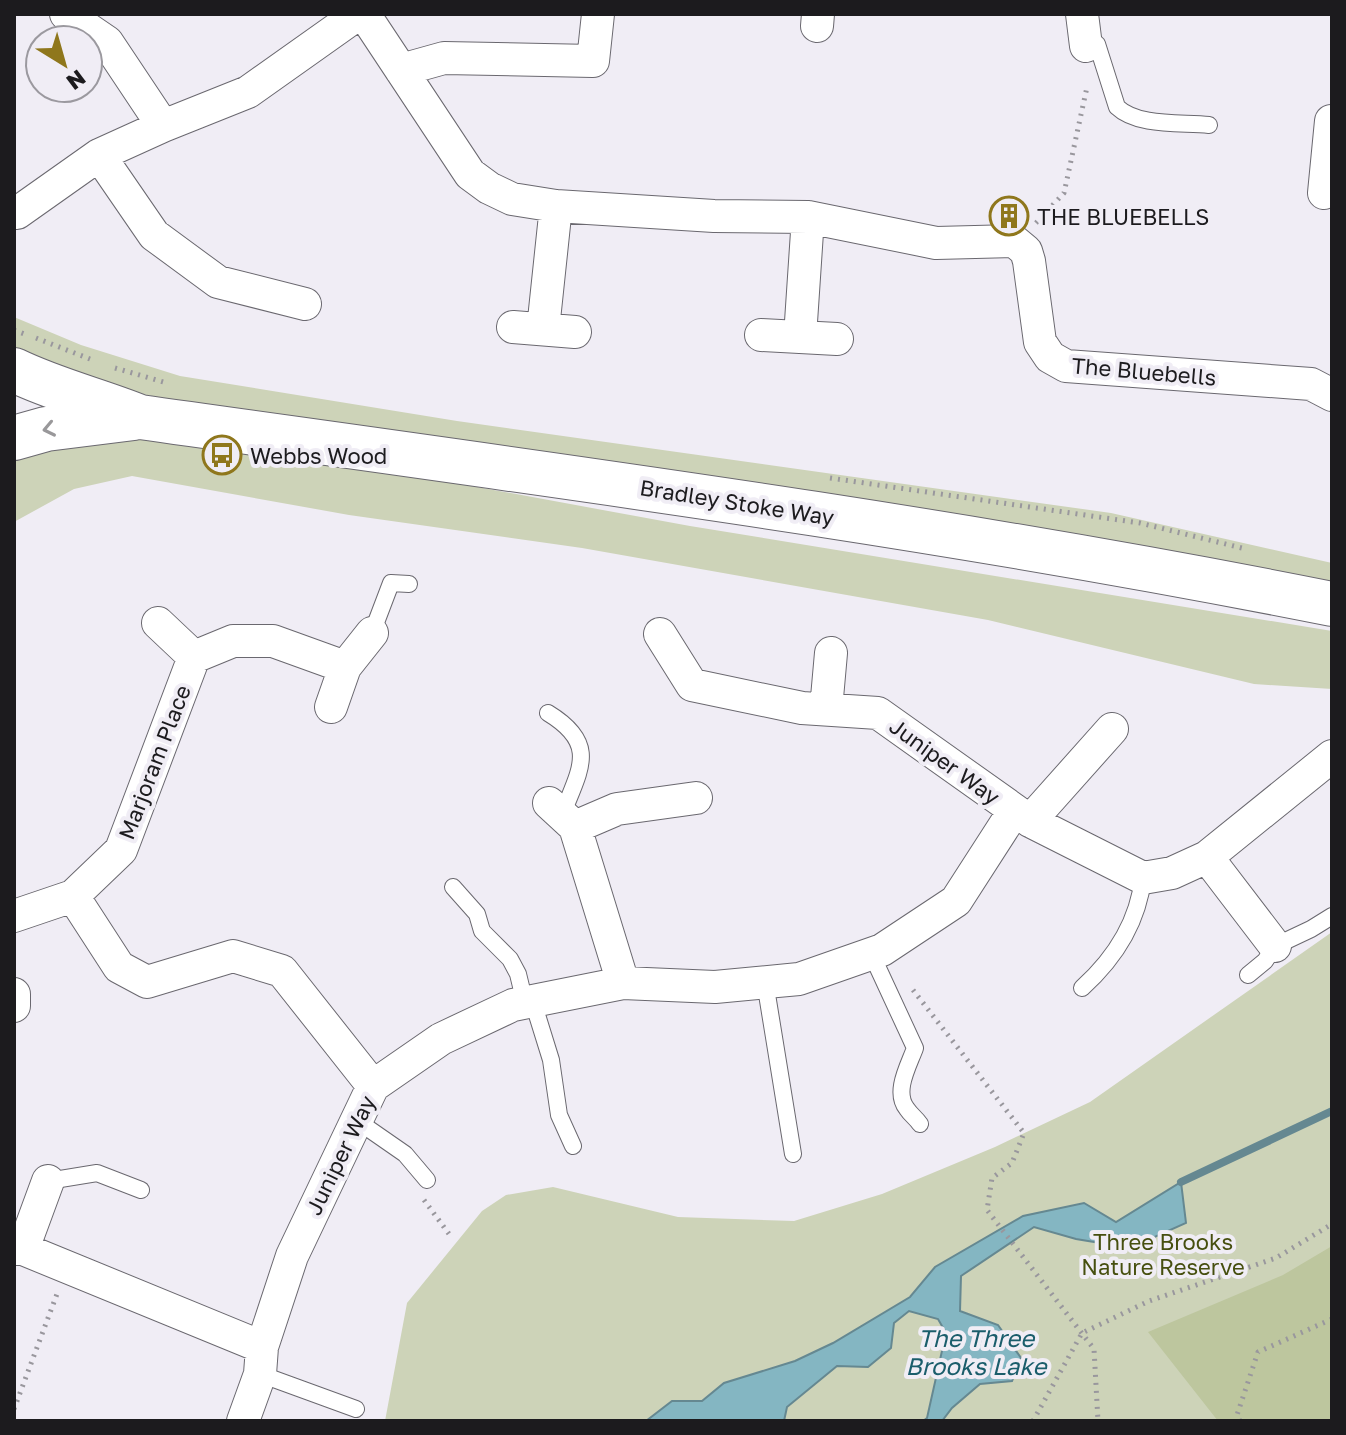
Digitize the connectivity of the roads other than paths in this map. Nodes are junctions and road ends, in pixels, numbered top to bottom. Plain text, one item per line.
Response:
1 (66, 14) edge
2 (358, 14) edge
3 (364, 14) edge
4 (598, 14) edge
5 (1084, 31) edge
6 (401, 70) junction
7 (1331, 121) edge
8 (1209, 125) dead end
9 (163, 126) junction
10 (1330, 154) edge
11 (99, 155) junction
12 (1324, 193) dead end
13 (556, 206) junction
14 (17, 213) dead end
15 (808, 217) junction
16 (305, 304) dead end
17 (575, 332) dead end
18 (761, 335) dead end
19 (800, 337) junction
20 (837, 339) dead end
21 (14, 370) edge
22 (1332, 395) edge
23 (140, 417) junction
24 (14, 438) edge
25 (409, 584) dead end
26 (1332, 604) edge
27 (158, 623) dead end
28 (372, 633) joint
29 (660, 634) dead end
30 (831, 653) dead end
31 (194, 657) junction
32 (345, 667) junction
33 (331, 707) dead end
34 (826, 709) junction
35 (548, 713) dead end
36 (1112, 729) dead end
37 (1332, 756) edge
38 (696, 798) dead end
39 (562, 815) junction
40 (1022, 816) junction
41 (1207, 857) junction
42 (1143, 878) junction
43 (453, 887) dead end
44 (73, 896) junction
45 (14, 916) edge
46 (1332, 916) edge
47 (1275, 946) junction
48 (877, 951) junction
49 (1248, 975) dead end
50 (765, 982) junction
51 (623, 983) junction
52 (1082, 988) dead end
53 (14, 994) edge
54 (529, 1002) junction
55 (14, 1006) edge
56 (373, 1086) junction
57 (356, 1120) junction
58 (920, 1124) dead end
59 (573, 1146) dead end
60 (793, 1154) dead end
61 (427, 1180) dead end
62 (48, 1181) joint
63 (141, 1190) dead end
64 (18, 1249) edge
65 (261, 1361) junction
66 (356, 1409) dead end
67 (243, 1421) edge

1 - 9 street
2 - 9 street
3 - 6 street
4 - 6 street
5 - 8 lane
6 - 13 street
7 - 10 street
9 - 11 street
10 - 12 street
11 - 14 street
11 - 16 street
13 - 15 street
13 - 17 street
15 - 19 street
15 - 22 street, The Bluebells
18 - 19 street
19 - 20 street
21 - 23 street, Bradley Stoke Way
23 -> 24 street, Bradley Stoke Way
23 - 26 street, Bradley Stoke Way
25 - 28 lane
27 - 31 street, Marjoram Place
28 - 32 street
29 - 34 street, Juniper Way
30 - 34 street
31 - 32 street, Marjoram Place
31 - 44 street, Marjoram Place
32 - 33 street
34 - 40 street, Juniper Way
35 - 39 lane
36 - 40 street, Juniper Way
37 - 41 street
38 - 39 street
39 - 51 street
40 - 42 street, Juniper Way
40 - 48 street, Juniper Way
41 - 42 street
41 - 47 street
42 - 52 lane
43 - 54 lane
44 - 45 street, Marjoram Place
44 - 56 street
46 - 47 lane
47 - 49 lane
48 - 50 street, Juniper Way
48 - 58 lane
50 - 51 street, Juniper Way
50 - 60 lane
51 - 54 street, Juniper Way
53 - 55 street
54 - 56 street, Juniper Way
54 - 59 lane
56 - 57 street, Juniper Way
57 - 61 lane
57 - 65 street, Juniper Way
62 - 63 lane
62 - 64 street
64 - 65 street
65 - 66 lane
65 - 67 street, Juniper Way

